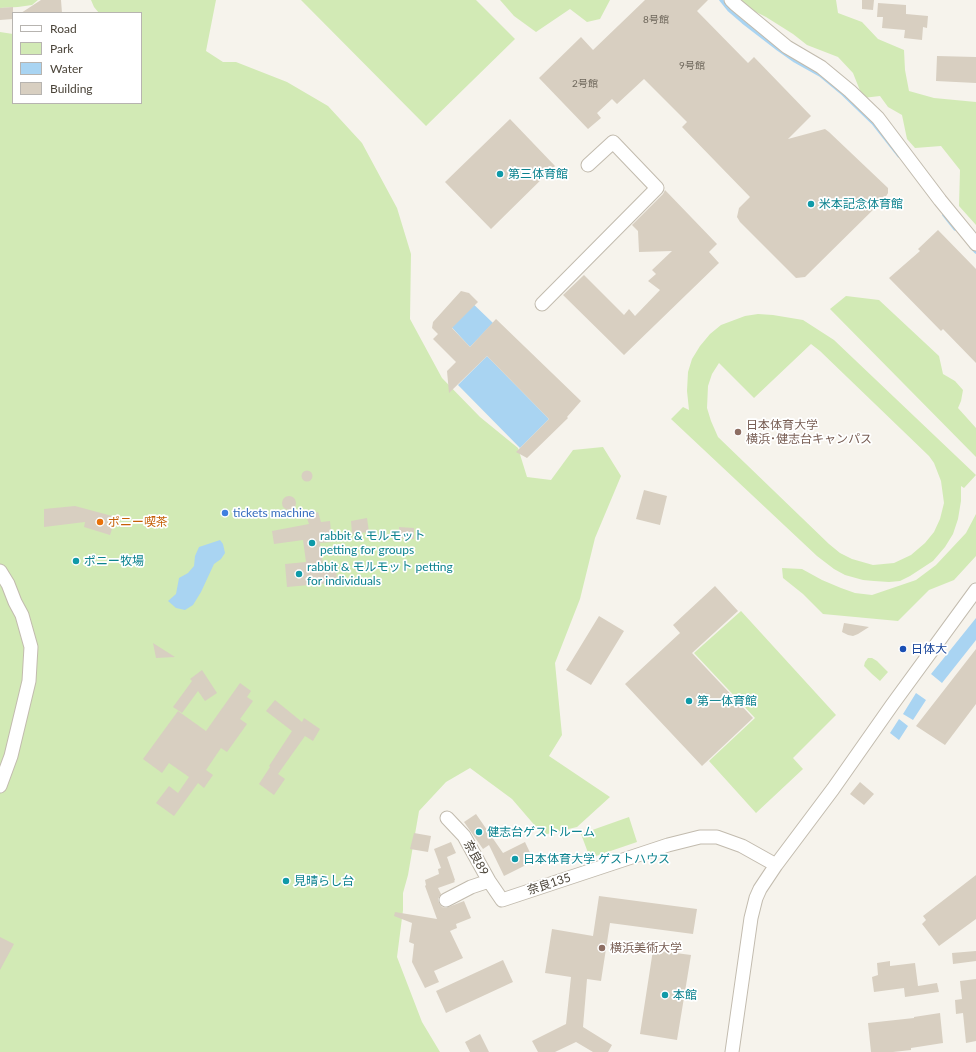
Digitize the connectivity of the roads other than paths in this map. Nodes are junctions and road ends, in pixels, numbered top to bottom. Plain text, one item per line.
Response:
1 (731, 0) edge
2 (588, 165) dead end
3 (976, 244) edge
4 (542, 304) dead end
5 (0, 571) edge
6 (976, 590) edge
7 (0, 786) edge
8 (447, 818) dead end
9 (776, 865) junction
10 (489, 881) junction
11 (446, 900) dead end
12 (502, 900) joint
13 (732, 1052) edge

1 - 3 street
2 - 4 street
5 - 7 street
6 - 9 street
8 - 10 street, 奈良89
9 - 12 street, 奈良135
9 - 13 street
10 - 11 street
10 - 12 street, 奈良89

